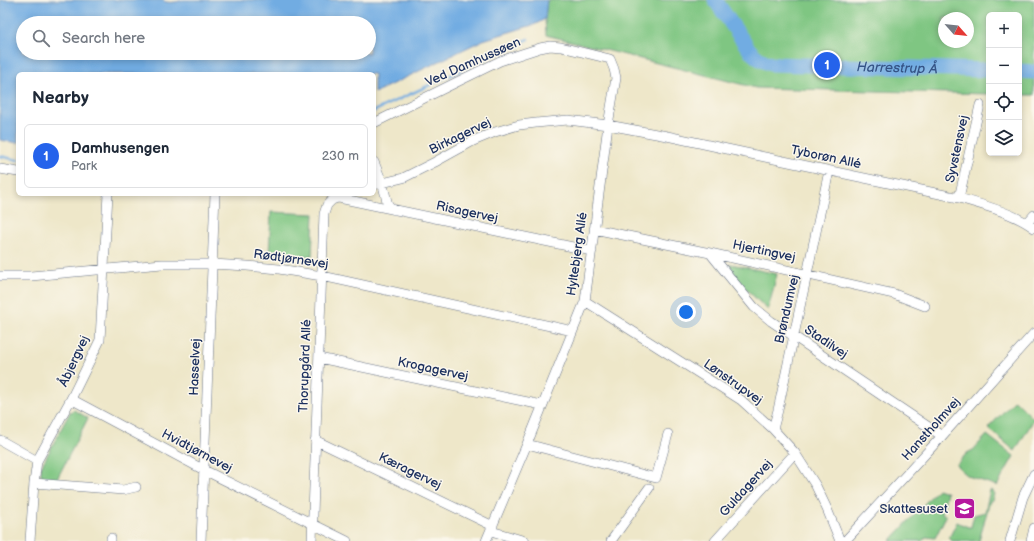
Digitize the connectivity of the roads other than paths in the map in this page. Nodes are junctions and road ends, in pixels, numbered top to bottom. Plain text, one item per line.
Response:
1 (610, 60) joint
2 (980, 105) dead end
3 (376, 122) edge
4 (608, 125) junction
5 (0, 169) edge
6 (829, 171) junction
7 (16, 172) edge
8 (376, 173) edge
9 (378, 184) edge
10 (108, 196) edge
11 (215, 196) edge
12 (343, 196) edge
13 (338, 198) junction
14 (959, 198) junction
15 (394, 210) junction
16 (1034, 215) edge
17 (1031, 226) edge
18 (594, 229) junction
19 (592, 251) junction
20 (710, 253) junction
21 (212, 264) junction
22 (104, 269) junction
23 (808, 274) junction
24 (0, 276) edge
25 (322, 276) junction
26 (585, 301) junction
27 (925, 306) dead end
28 (573, 331) junction
29 (1034, 333) edge
30 (794, 336) junction
31 (319, 358) junction
32 (71, 399) junction
33 (542, 405) junction
34 (773, 429) junction
35 (668, 434) dead end
36 (942, 436) junction
37 (0, 440) edge
38 (315, 440) junction
39 (527, 444) junction
40 (795, 453) junction
41 (37, 461) junction
42 (204, 470) junction
43 (1034, 474) edge
44 (34, 483) junction
45 (136, 487) dead end
46 (649, 488) dead end
47 (312, 524) junction
48 (1034, 528) edge
49 (492, 529) junction
50 (30, 541) edge
51 (201, 541) edge
52 (312, 541) edge
53 (347, 541) edge
54 (486, 541) edge
55 (525, 541) edge
56 (611, 541) edge
57 (715, 541) edge
58 (840, 541) edge
59 (845, 541) edge
60 (1010, 541) edge
61 (1031, 541) edge

1 - 3 street, Ved Damhussøen
1 - 4 street, Hyltebjerg Allé
2 - 14 street, Syvstensvej
4 - 6 street, Tyborøn Allé
4 - 9 street, Birkagervej
4 - 18 street, Hyltebjerg Allé
5 - 7 street
6 - 14 street, Tyborøn Allé
6 - 23 street, Brøndumvej
8 - 9 street
9 - 15 street
10 - 22 street, Åbjergvej
11 - 21 street, Hasselvej
12 - 13 street
13 - 15 street, Risagervej
13 - 25 street, Thorupgård Allé
14 - 17 street, Tyborøn Allé
15 - 19 street, Risagervej
16 - 17 street
18 - 19 street, Hyltebjerg Allé
18 - 20 street, Hjertingvej
19 - 26 street, Hyltebjerg Allé
20 - 23 street, Hjertingvej
20 - 30 street, Stadilvej
21 - 22 street, Rødtjørnevej
21 - 25 street, Rødtjørnevej
21 - 42 street, Hasselvej
22 - 24 street, Rødtjørnevej
22 - 32 street, Åbjergvej
23 - 27 street, Hjertingvej
23 - 30 street, Brøndumvej
25 - 28 street, Rødtjørnevej
25 - 31 street, Thorupgård Allé
26 - 28 street, Hyltebjerg Allé
26 - 34 street, Lønstrupvej
28 - 33 street, Hyltebjerg Allé
29 - 36 street, Hanstholmvej
30 - 34 street, Brøndumvej
30 - 36 street, Stadilvej
31 - 33 street, Krogagervej
31 - 38 street, Thorupgård Allé
32 - 41 street, Åbjergvej
32 - 42 street, Hvidtjørnevej
33 - 39 street, Hyltebjerg Allé
34 - 40 street, Lønstrupvej
35 - 39 street
36 - 59 street, Hanstholmvej
37 - 41 street
38 - 47 street, Thorupgård Allé
38 - 49 street, Kæragervej
39 - 49 street, Hyltebjerg Allé
40 - 57 street, Guldagervej
40 - 58 street, Lønstrupvej
41 - 44 street, Åbjergvej
42 - 47 street, Hvidtjørnevej
42 - 51 street, Hasselvej
43 - 60 street
44 - 45 street
44 - 50 street, Åbjergvej
46 - 56 street
47 - 52 street, Thorupgård Allé
47 - 53 street, Hvidtjørnevej
48 - 61 street
49 - 54 street, Hyltebjerg Allé
49 - 55 street

